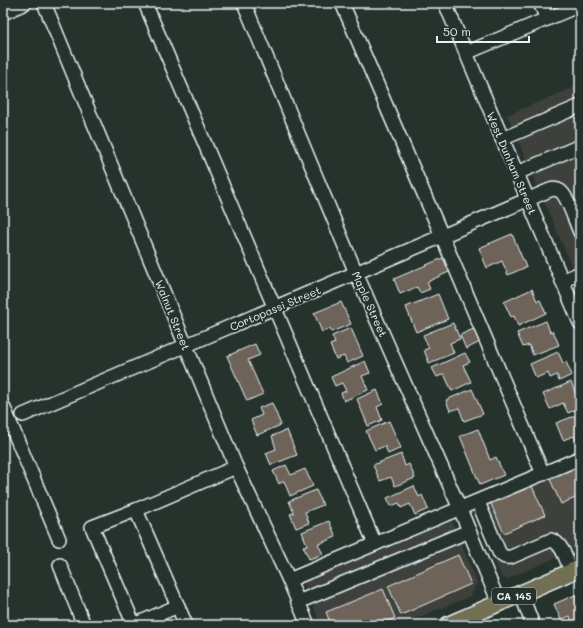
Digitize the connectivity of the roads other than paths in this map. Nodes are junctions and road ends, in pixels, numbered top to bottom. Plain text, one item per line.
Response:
1 (25, 3) edge
2 (44, 3) edge
3 (145, 3) edge
4 (244, 3) edge
5 (342, 3) edge
6 (445, 3) edge
7 (540, 3) edge
8 (580, 5) edge
9 (3, 13) edge
10 (547, 19) junction
11 (466, 53) junction
12 (580, 106) edge
13 (502, 139) junction
14 (580, 146) edge
15 (517, 173) junction
16 (528, 199) junction
17 (580, 232) edge
18 (442, 236) junction
19 (356, 273) junction
20 (580, 273) edge
21 (562, 281) junction
22 (274, 308) junction
23 (580, 323) edge
24 (186, 346) junction
25 (3, 406) edge
26 (22, 415) dead end
27 (580, 458) edge
28 (236, 467) junction
29 (543, 474) junction
30 (478, 502) junction
31 (460, 509) junction
32 (136, 510) junction
33 (469, 531) junction
34 (59, 539) dead end
35 (375, 544) junction
36 (506, 558) junction
37 (60, 565) dead end
38 (485, 568) junction
39 (576, 570) edge
40 (289, 580) junction
41 (521, 594) junction
42 (298, 602) junction
43 (499, 603) junction
44 (178, 606) junction
45 (84, 625) edge
46 (186, 625) edge
47 (308, 625) edge
48 (448, 625) edge
49 (533, 625) edge

1 - 9 street
2 - 24 street, Walnut Street
3 - 22 street
4 - 19 street, Maple Street
5 - 18 street
6 - 11 street, West Dunham Street
7 - 10 street
8 - 10 street
10 - 11 street
11 - 13 street, West Dunham Street
12 - 13 street
13 - 15 street, West Dunham Street
14 - 15 street
15 - 16 street, West Dunham Street
16 - 17 street, Cortopassi Street
16 - 18 street, Cortopassi Street
16 - 21 street, West Dunham Street
18 - 19 street, Cortopassi Street
18 - 29 street
19 - 22 street, Cortopassi Street
19 - 31 street, Maple Street
20 - 21 street
21 - 23 street, West Dunham Street
22 - 24 street, Cortopassi Street
22 - 35 street
24 - 26 street, Cortopassi Street
24 - 28 street, Walnut Street
25 - 34 street
27 - 29 street
28 - 32 street
28 - 40 street, Walnut Street
29 - 30 street
30 - 31 street
30 - 36 street
31 - 33 street, Maple Street
31 - 35 street
32 - 44 street
32 - 44 street
33 - 38 street, Maple Street
33 - 42 street
35 - 40 street
36 - 38 street
36 - 39 street
37 - 45 street
38 - 43 street, Maple Street
39 - 41 main road, CA 145
40 - 42 street, Walnut Street
41 - 43 main road, CA 145
41 - 49 street
42 - 47 street, Walnut Street
43 - 48 main road, CA 145
44 - 46 street

